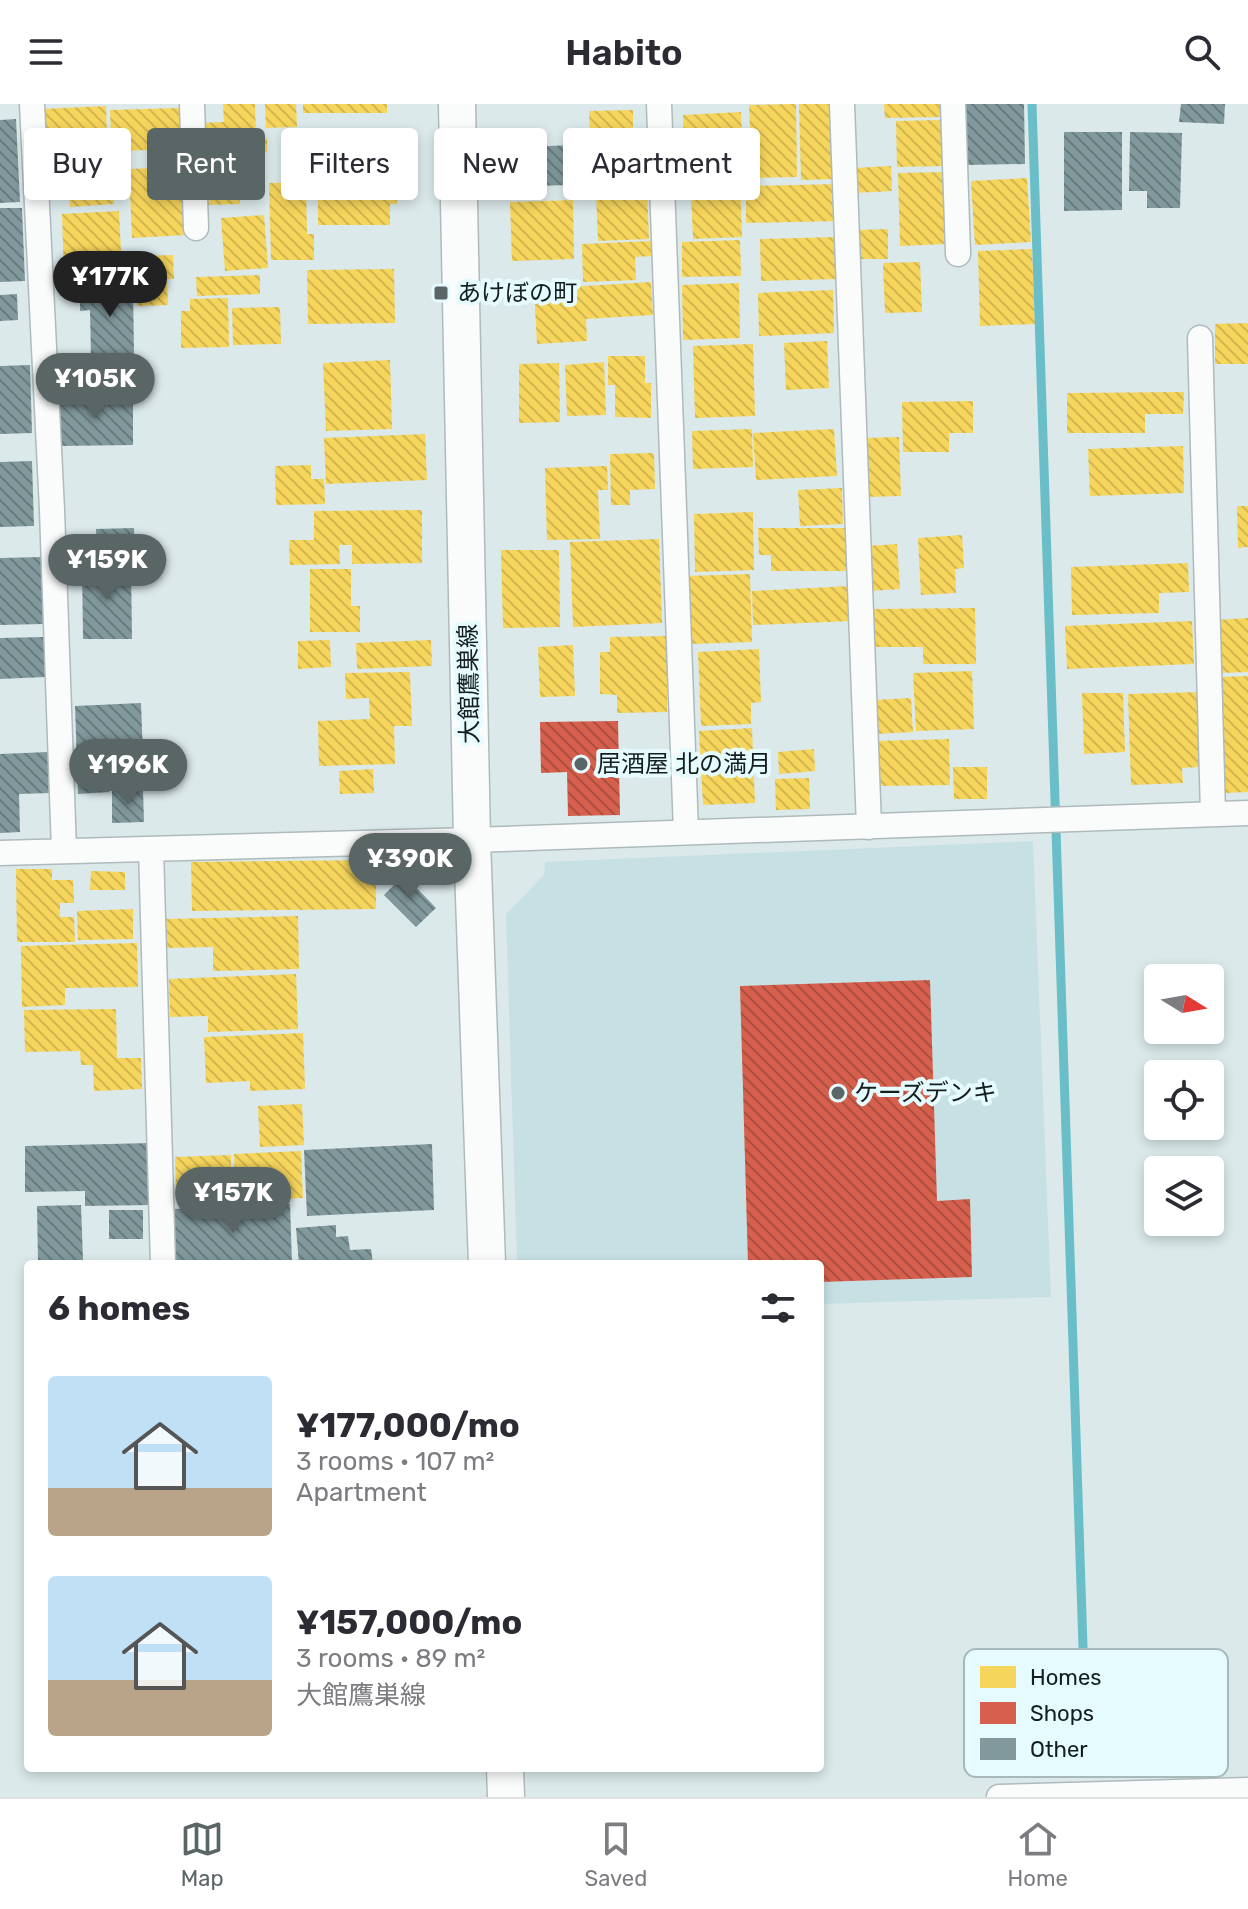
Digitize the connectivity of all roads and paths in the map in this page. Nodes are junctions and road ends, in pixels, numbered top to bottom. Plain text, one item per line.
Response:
1 (32, 104) edge
2 (192, 104) edge
3 (457, 104) edge
4 (659, 104) edge
5 (842, 104) edge
6 (953, 104) edge
7 (196, 228) dead end
8 (958, 254) dead end
9 (1200, 338) dead end
10 (1248, 813) edge
11 (1213, 814) junction
12 (869, 827) junction
13 (686, 832) junction
14 (472, 840) junction
15 (151, 849) junction
16 (64, 851) junction
17 (0, 853) edge
18 (163, 1260) edge
19 (487, 1260) edge
20 (505, 1772) edge
21 (1248, 1790) edge
22 (506, 1797) edge
23 (999, 1797) edge

1 - 16 street
2 - 7 street
3 - 14 main road, 大館鷹巣線
4 - 13 street
5 - 12 street
6 - 8 street
9 - 11 street
10 - 11 street
11 - 12 street
12 - 13 street
13 - 14 street
14 - 15 street
14 - 19 main road, 大館鷹巣線
15 - 16 street
15 - 18 street
16 - 17 street
20 - 22 main road
21 - 23 street

